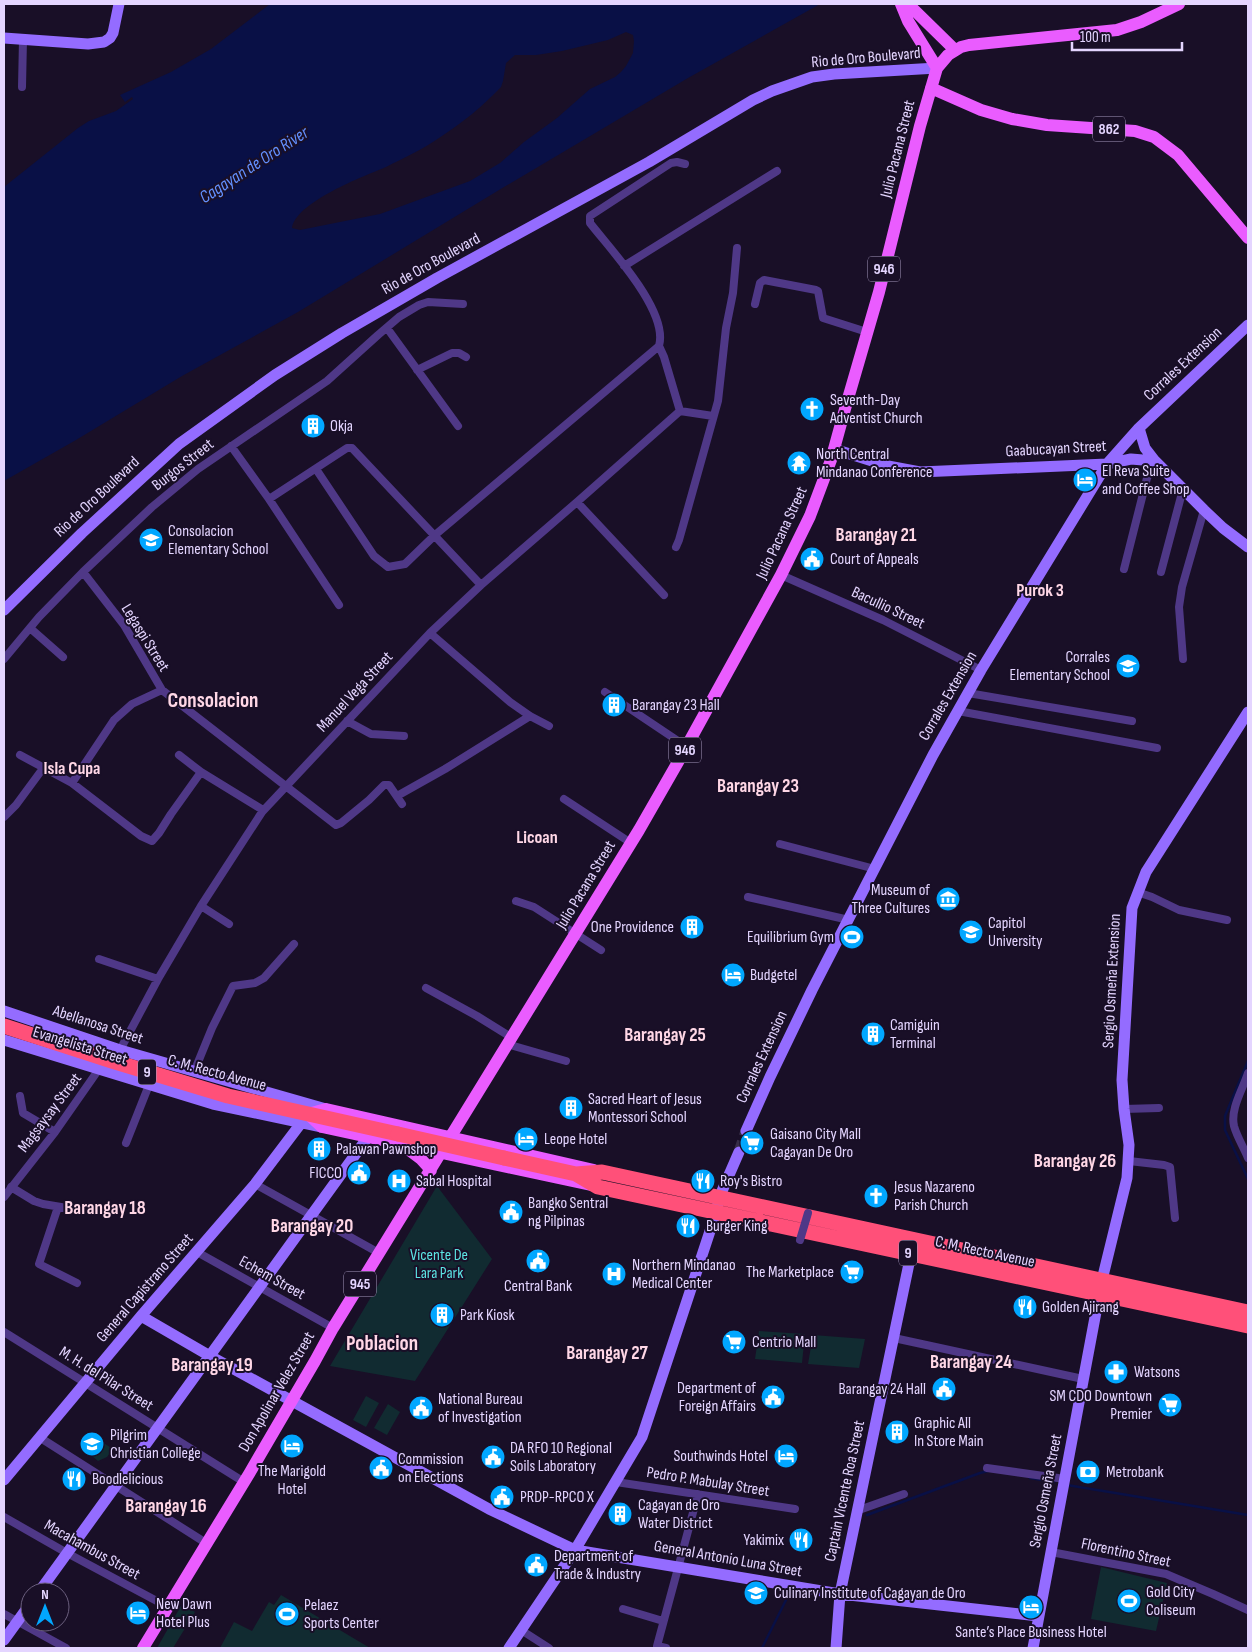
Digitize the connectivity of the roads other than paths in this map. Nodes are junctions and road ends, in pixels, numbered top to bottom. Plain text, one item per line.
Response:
1 (119, 4) edge
2 (901, 4) edge
3 (908, 4) edge
4 (1179, 4) edge
5 (4, 38) edge
6 (23, 39) junction
7 (955, 50) junction
8 (937, 68) junction
9 (22, 87) dead end
10 (931, 88) junction
11 (686, 164) dead end
12 (777, 171) dead end
13 (1248, 238) edge
14 (737, 248) dead end
15 (624, 266) junction
16 (463, 304) dead end
17 (755, 304) dead end
18 (1248, 325) edge
19 (387, 328) junction
20 (867, 332) junction
21 (659, 346) junction
22 (466, 357) dead end
23 (417, 370) junction
24 (680, 410) junction
25 (714, 416) junction
26 (458, 426) dead end
27 (1139, 428) junction
28 (231, 446) junction
29 (834, 449) junction
30 (1156, 461) junction
31 (1107, 464) junction
32 (316, 469) junction
33 (1184, 489) junction
34 (269, 499) junction
35 (578, 502) junction
36 (1204, 510) junction
37 (435, 535) junction
38 (1248, 546) edge
39 (676, 547) dead end
40 (1124, 568) dead end
41 (83, 572) junction
42 (1161, 572) dead end
43 (781, 575) junction
44 (481, 585) junction
45 (664, 595) dead end
46 (339, 605) dead end
47 (4, 610) edge
48 (30, 628) junction
49 (430, 633) junction
50 (63, 657) dead end
51 (4, 659) edge
52 (1183, 659) dead end
53 (981, 670) junction
54 (162, 690) junction
55 (605, 692) dead end
56 (968, 693) junction
57 (958, 711) junction
58 (1248, 712) edge
59 (530, 716) junction
60 (348, 721) junction
61 (1132, 721) dead end
62 (548, 726) dead end
63 (404, 736) dead end
64 (687, 747) junction
65 (1157, 748) dead end
66 (20, 755) dead end
67 (179, 755) dead end
68 (44, 767) junction
69 (201, 772) junction
70 (72, 783) junction
71 (284, 786) junction
72 (397, 796) junction
73 (564, 799) dead end
74 (402, 804) dead end
75 (263, 810) junction
76 (4, 817) edge
77 (631, 843) junction
78 (780, 844) dead end
79 (875, 869) junction
80 (1137, 892) junction
81 (748, 897) dead end
82 (516, 901) dead end
83 (200, 906) junction
84 (848, 920) junction
85 (1227, 920) dead end
86 (229, 924) dead end
87 (575, 934) junction
88 (294, 944) dead end
89 (601, 950) dead end
90 (99, 959) dead end
91 (158, 979) junction
92 (426, 988) dead end
93 (4, 1011) edge
94 (4, 1026) edge
95 (4, 1040) edge
96 (509, 1041) junction
97 (120, 1050) junction
98 (566, 1061) dead end
99 (99, 1070) junction
100 (194, 1072) junction
101 (1248, 1073) edge
102 (149, 1084) junction
103 (20, 1096) dead end
104 (1159, 1108) dead end
105 (326, 1109) junction
106 (1124, 1109) junction
107 (304, 1119) junction
108 (55, 1132) junction
109 (746, 1132) tunnel mouth
110 (368, 1137) junction
111 (451, 1137) junction
112 (400, 1140) junction
113 (126, 1143) dead end
114 (739, 1152) tunnel mouth
115 (441, 1153) junction
116 (1248, 1158) edge
117 (1129, 1161) junction
118 (431, 1170) junction
119 (602, 1172) junction
120 (576, 1174) junction
121 (255, 1184) junction
122 (11, 1187) junction
123 (598, 1187) junction
124 (4, 1197) edge
125 (718, 1205) junction
126 (810, 1206) dead end
127 (58, 1208) junction
128 (79, 1210) dead end
129 (312, 1215) junction
130 (1175, 1218) dead end
131 (800, 1240) dead end
132 (197, 1252) junction
133 (379, 1253) junction
134 (911, 1254) junction
135 (77, 1283) dead end
136 (260, 1287) junction
137 (1101, 1287) junction
138 (1248, 1312) edge
139 (141, 1316) junction
140 (1248, 1326) edge
141 (333, 1328) junction
142 (4, 1332) edge
143 (894, 1338) junction
144 (210, 1356) junction
145 (1083, 1379) junction
146 (85, 1383) junction
147 (292, 1400) junction
148 (158, 1428) junction
149 (39, 1437) junction
150 (987, 1468) dead end
151 (1064, 1479) junction
152 (4, 1480) edge
153 (244, 1482) junction
154 (616, 1482) junction
155 (116, 1486) junction
156 (698, 1494) junction
157 (904, 1494) dead end
158 (795, 1509) dead end
159 (858, 1510) junction
160 (4, 1517) edge
161 (206, 1543) junction
162 (575, 1550) junction
163 (1051, 1552) junction
164 (67, 1553) junction
165 (678, 1566) junction
166 (46, 1582) edge
167 (840, 1594) junction
168 (168, 1607) junction
169 (623, 1609) dead end
170 (1248, 1610) edge
171 (4, 1614) edge
172 (1038, 1616) junction
173 (20, 1617) edge
174 (17, 1621) junction
175 (663, 1621) junction
176 (521, 1630) junction
177 (4, 1640) edge
178 (66, 1648) edge
179 (143, 1648) edge
180 (509, 1648) edge
181 (549, 1648) edge
182 (666, 1648) edge
183 (836, 1648) edge
184 (1032, 1648) edge

1 - 6 main road
2 - 8 main road
3 - 7 main road
4 - 7 main road
5 - 6 main road
6 - 9 street
7 - 8 main road, Julio Pacana Street / 946
8 - 10 main road, Julio Pacana Street / 946
8 - 47 main road, Rio de Oro Boulevard
10 - 13 main road, 862
10 - 20 main road, Julio Pacana Street / 946
11 - 15 street
12 - 15 street
14 - 25 street
15 - 21 street
16 - 19 street, Burgos Street
17 - 20 street
18 - 27 main road, Corrales Extension
19 - 23 street
19 - 28 street, Burgos Street
20 - 29 main road, Julio Pacana Street / 946
21 - 24 street
21 - 37 street
22 - 23 street
23 - 26 street
24 - 25 street
24 - 35 street, Manuel Vega Street
25 - 39 street
27 - 30 main road
27 - 31 main road, Corrales Extension
28 - 34 street
28 - 41 street, Burgos Street
29 - 31 main road, Gaabucayan Street
29 - 43 main road, Julio Pacana Street / 946
30 - 31 main road, Gaabucayan Street
30 - 33 main road
30 - 40 street
31 - 53 main road, Corrales Extension
32 - 34 street
32 - 37 street
32 - 37 street
33 - 36 main road
33 - 42 street
34 - 46 street
35 - 44 street, Manuel Vega Street
35 - 45 street
36 - 38 main road
36 - 52 street
37 - 44 street
41 - 48 street, Burgos Street
41 - 54 street, Legaspi Street
43 - 53 street, Bacullio Street
43 - 64 main road, Julio Pacana Street / 946
44 - 49 street, Manuel Vega Street
48 - 50 street
48 - 51 street, Burgos Street
49 - 59 street
49 - 60 street, Manuel Vega Street
53 - 56 main road, Corrales Extension
54 - 70 street
54 - 71 street, Legaspi Street
55 - 64 street
56 - 57 main road, Corrales Extension
56 - 61 street
57 - 65 street
57 - 79 main road, Corrales Extension
58 - 80 main road, Sergio Osmeña Extension
59 - 62 street
59 - 72 street
60 - 63 street
60 - 71 street, Manuel Vega Street
64 - 77 main road, Julio Pacana Street / 946
66 - 68 street
67 - 69 street
68 - 70 street
68 - 76 street
69 - 70 street
69 - 75 street
71 - 72 street, Legaspi Street
71 - 75 street, Manuel Vega Street
72 - 74 street
73 - 77 street
75 - 83 street, Manuel Vega Street
77 - 87 main road, Julio Pacana Street / 946
78 - 79 street
79 - 84 main road, Corrales Extension
80 - 85 street
80 - 106 main road, Sergio Osmeña Extension
81 - 84 street
82 - 87 street
83 - 86 street
83 - 91 street, Manuel Vega Street
84 - 109 main road, Corrales Extension
87 - 89 street
87 - 96 main road, Julio Pacana Street / 946
88 - 100 street
90 - 91 street
91 - 97 street, Manuel Vega Street
92 - 96 street
93 - 97 main road, Abellanosa Street
94 - 107 highway, C. M. Recto Avenue / 9
95 - 99 main road, Evangelista Street
96 - 98 street
96 - 111 main road, Julio Pacana Street / 946
97 - 100 main road, Abellanosa Street
99 - 102 main road, Evangelista Street
99 - 108 street, Magsaysay Street
100 - 105 main road, Abellanosa Street
101 - 116 street
102 - 107 main road, Evangelista Street
102 - 113 street
103 - 108 street
104 - 106 street
105 - 107 main road, C. M. Recto Avenue / 9
105 - 111 main road, C. M. Recto Avenue / 9
106 - 117 main road, Sergio Osmeña Extension
107 - 110 main road, C. M. Recto Avenue / 9
107 - 112 highway, C. M. Recto Avenue / 9
107 - 121 main road, General Capistrano Street
108 - 122 street, Magsaysay Street
110 - 112 main road, C. M. Recto Avenue / 9
110 - 129 main road
111 - 115 main road, Julio Pacana Street
111 - 119 main road, C. M. Recto Avenue / 9
112 - 115 main road, C. M. Recto Avenue / 9
112 - 118 main road
112 - 120 highway, C. M. Recto Avenue / 9, bridge
114 - 125 main road
115 - 118 main road, Don Apolinar Velez Street / 945
115 - 123 main road, C. M. Recto Avenue / 9
117 - 130 street
117 - 137 main road, Sergio Osmeña Extension
118 - 133 main road, Don Apolinar Velez Street / 945
119 - 120 highway, C. M. Recto Avenue / 9
119 - 125 highway, C. M. Recto Avenue / 9
120 - 123 highway, C. M. Recto Avenue / 9
121 - 129 street
121 - 132 main road, General Capistrano Street
122 - 124 street, Magsaysay Street
122 - 127 street
123 - 125 highway, C. M. Recto Avenue / 9
125 - 134 highway, C. M. Recto Avenue / 9
125 - 137 highway, C. M. Recto Avenue / 9
125 - 154 main road
126 - 131 street, bridge
127 - 128 street
127 - 135 street
129 - 133 street
129 - 136 main road
132 - 136 street, Echem Street
132 - 139 main road, General Capistrano Street
133 - 141 main road, Don Apolinar Velez Street / 945
134 - 137 highway, C. M. Recto Avenue / 9
134 - 143 main road, Captain Vicente Roa Street
136 - 141 street, Echem Street
136 - 144 main road
137 - 138 highway, C. M. Recto Avenue / 9
137 - 140 highway, C. M. Recto Avenue / 9
137 - 145 main road, Sergio Osmeña Street
139 - 144 main road, General Antonio Luna Street
139 - 146 main road, General Capistrano Street
141 - 147 main road, Don Apolinar Velez Street / 945
142 - 146 street, M. H. del Pilar Street
143 - 145 street
143 - 159 main road, Captain Vicente Roa Street
144 - 147 main road, General Antonio Luna Street
144 - 148 main road
145 - 151 main road, Sergio Osmeña Street
146 - 148 street, M. H. del Pilar Street
146 - 149 main road, General Capistrano Street
147 - 153 main road, Don Apolinar Velez Street / 945
147 - 162 main road, General Antonio Luna Street
148 - 153 street, M. H. del Pilar Street
148 - 155 main road
149 - 152 main road, General Capistrano Street
149 - 155 street
150 - 151 street
151 - 163 main road, Sergio Osmeña Street
153 - 161 main road, Don Apolinar Velez Street / 945
154 - 156 street, Pedro P. Mabulay Street
154 - 162 main road
155 - 161 street
155 - 164 main road
156 - 158 street, Pedro P. Mabulay Street
156 - 165 street
157 - 159 street
159 - 167 main road, Captain Vicente Roa Street
160 - 164 street, Macahambus Street
161 - 168 main road, Don Apolinar Velez Street / 945
162 - 165 main road, General Antonio Luna Street
162 - 176 main road
163 - 170 street, Florentino Street
163 - 172 main road, Sergio Osmeña Street
164 - 166 main road
164 - 168 street, Macahambus Street
165 - 167 main road, General Antonio Luna Street
165 - 175 street
167 - 172 main road, General Antonio Luna Street
167 - 183 main road, Captain Vicente Roa Street
168 - 179 main road, Don Apolinar Velez Street / 945
169 - 175 street
171 - 174 street
172 - 184 main road, Sergio Osmeña Street
173 - 174 main road
174 - 177 main road
174 - 178 street
175 - 182 street
176 - 180 main road
176 - 181 street

